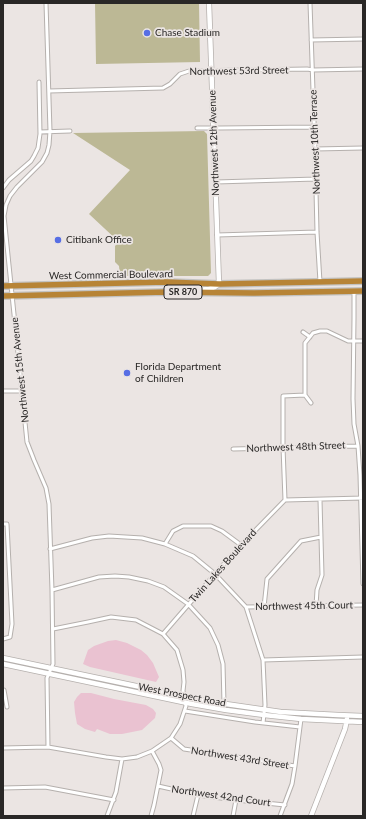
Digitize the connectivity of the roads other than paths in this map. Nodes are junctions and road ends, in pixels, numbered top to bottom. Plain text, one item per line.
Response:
1 (46, 3) edge
2 (209, 3) edge
3 (310, 3) edge
4 (363, 39) edge
5 (311, 40) junction
6 (363, 68) edge
7 (313, 70) junction
8 (212, 71) junction
9 (39, 82) dead end
10 (49, 91) junction
11 (314, 127) junction
12 (197, 128) dead end
13 (214, 128) junction
14 (50, 131) junction
15 (70, 131) dead end
16 (40, 132) junction
17 (363, 148) edge
18 (315, 149) junction
19 (316, 179) junction
20 (216, 182) junction
21 (3, 188) edge
22 (4, 209) edge
23 (317, 232) junction
24 (217, 235) junction
25 (363, 281) edge
26 (320, 282) junction
27 (287, 283) junction
28 (219, 284) junction
29 (3, 286) edge
30 (11, 286) junction
31 (363, 290) edge
32 (354, 291) junction
33 (177, 292) junction
34 (230, 293) junction
35 (3, 296) edge
36 (12, 296) junction
37 (303, 332) dead end
38 (310, 337) junction
39 (363, 341) edge
40 (354, 342) junction
41 (21, 390) junction
42 (3, 391) edge
43 (305, 395) junction
44 (311, 403) dead end
45 (358, 446) junction
46 (283, 447) junction
47 (233, 449) dead end
48 (362, 498) edge
49 (284, 500) junction
50 (320, 500) junction
51 (5, 524) edge
52 (321, 538) junction
53 (165, 544) junction
54 (241, 545) junction
55 (50, 549) junction
56 (362, 552) edge
57 (215, 574) junction
58 (363, 584) edge
59 (52, 590) junction
60 (188, 604) junction
61 (363, 605) edge
62 (316, 606) junction
63 (246, 607) junction
64 (264, 607) junction
65 (53, 629) junction
66 (163, 634) junction
67 (3, 639) edge
68 (363, 657) edge
69 (3, 658) edge
70 (263, 660) junction
71 (3, 664) edge
72 (51, 668) junction
73 (49, 673) junction
74 (4, 690) edge
75 (184, 696) junction
76 (185, 702) junction
77 (224, 704) junction
78 (7, 707) dead end
79 (185, 711) junction
80 (264, 712) junction
81 (347, 716) junction
82 (363, 716) edge
83 (301, 719) junction
84 (347, 721) junction
85 (363, 722) edge
86 (263, 723) junction
87 (300, 727) junction
88 (171, 738) junction
89 (48, 747) junction
90 (3, 748) edge
91 (152, 751) junction
92 (122, 759) junction
93 (295, 766) junction
94 (158, 786) junction
95 (3, 788) edge
96 (198, 795) junction
97 (114, 800) junction
98 (236, 800) junction
99 (285, 805) junction
100 (107, 816) edge
101 (151, 816) edge
102 (193, 816) edge
103 (233, 816) edge
104 (280, 816) edge
105 (311, 816) edge

1 - 10 street, Northwest 15th Avenue
2 - 8 main road, Northwest 12th Avenue
3 - 5 street, Northwest 10th Terrace
4 - 5 street
5 - 7 street, Northwest 10th Terrace
6 - 7 street, Northwest 53rd Street
7 - 8 street, Northwest 53rd Street
7 - 11 street, Northwest 10th Terrace
8 - 10 street, Northwest 53rd Street
8 - 13 main road, Northwest 12th Avenue
9 - 16 street
10 - 14 street, Northwest 15th Avenue
11 - 13 street
11 - 18 street, Northwest 10th Terrace
12 - 13 street
13 - 20 main road, Northwest 12th Avenue
14 - 15 street
14 - 16 street
14 - 22 street, Northwest 15th Avenue
16 - 21 street
17 - 18 street
18 - 19 street, Northwest 10th Terrace
19 - 20 street
19 - 23 street, Northwest 10th Terrace
20 - 24 main road, Northwest 12th Avenue
22 - 30 street, Northwest 15th Avenue
23 - 24 street
23 - 26 street, Northwest 10th Terrace
24 - 28 main road, Northwest 12th Avenue
25 - 26 highway, West Commercial Boulevard / SR 870
26 - 27 highway, West Commercial Boulevard / SR 870
27 - 28 highway, West Commercial Boulevard / SR 870
27 - 34 highway
28 - 30 highway, West Commercial Boulevard / SR 870
28 - 33 main road, West Commercial Boulevard
29 - 30 highway, West Commercial Boulevard / SR 870
30 - 36 street, Northwest 15th Avenue
31 - 32 highway, West Commercial Boulevard / SR 870
32 - 34 highway, West Commercial Boulevard / SR 870
32 - 40 street
33 - 34 highway, West Commercial Boulevard / SR 870
33 - 36 highway, West Commercial Boulevard / SR 870
35 - 36 highway, West Commercial Boulevard / SR 870
36 - 41 street, Northwest 15th Avenue
37 - 38 street
38 - 40 street
38 - 43 street
39 - 40 street
40 - 45 street
41 - 42 street
41 - 55 street, Northwest 15th Avenue
43 - 44 street
43 - 46 street
45 - 46 street, Northwest 48th Street
45 - 48 street
46 - 47 street, Northwest 48th Street
46 - 49 street
48 - 50 street
48 - 56 street
49 - 50 street
49 - 54 street, Twin Lakes Boulevard
50 - 52 street
51 - 67 street
52 - 62 street
52 - 64 street
53 - 54 street
53 - 55 street
53 - 57 street
54 - 57 street, Twin Lakes Boulevard
55 - 59 street, Northwest 15th Avenue
56 - 58 street
57 - 60 street, Twin Lakes Boulevard
57 - 63 street
59 - 60 street
59 - 65 street, Northwest 15th Avenue
60 - 66 street, Twin Lakes Boulevard
60 - 77 street
61 - 62 street, Northwest 45th Court
62 - 64 street, Northwest 45th Court
63 - 64 street, Northwest 45th Court
63 - 70 street
65 - 66 street
65 - 72 street, Northwest 15th Avenue
66 - 75 street
68 - 70 street
69 - 72 main road, West Prospect Road
70 - 80 street
71 - 73 main road, West Prospect Road
72 - 73 street, Northwest 15th Avenue
72 - 75 main road, West Prospect Road
73 - 76 main road, West Prospect Road
73 - 89 street, Northwest 15th Avenue
74 - 78 street
75 - 76 street
75 - 77 main road, West Prospect Road
76 - 79 street
76 - 80 main road, West Prospect Road
77 - 80 main road, West Prospect Road
79 - 86 street
79 - 88 street
80 - 81 main road, West Prospect Road
80 - 83 main road, West Prospect Road
80 - 86 street
81 - 82 main road, West Prospect Road
81 - 84 main road
83 - 84 main road, West Prospect Road
83 - 87 street
84 - 85 main road, West Prospect Road
84 - 105 main road
86 - 87 street
87 - 93 street
88 - 91 street
88 - 93 street, Northwest 43rd Street
89 - 90 street
89 - 92 street
91 - 92 street
91 - 94 street
92 - 97 street
93 - 99 street
94 - 96 street, Northwest 42nd Court
94 - 101 street
95 - 97 street
96 - 98 street, Northwest 42nd Court
96 - 102 street
97 - 100 street
98 - 99 street, Northwest 42nd Court
98 - 103 street
99 - 104 street

